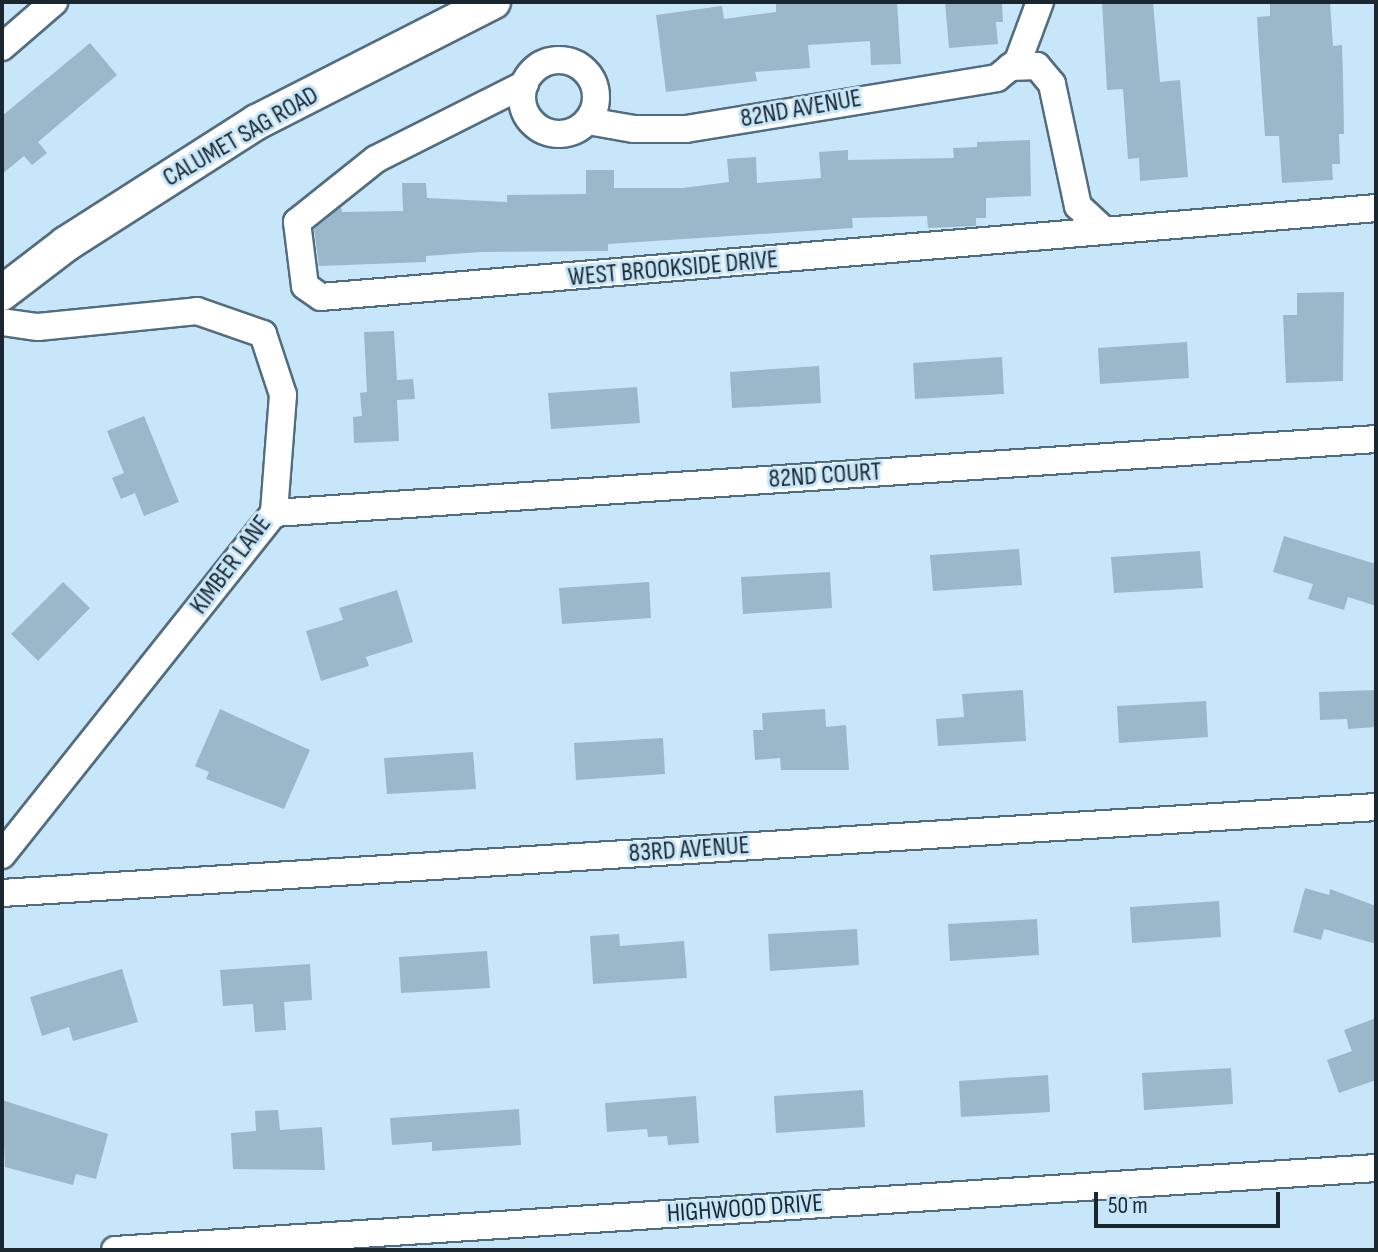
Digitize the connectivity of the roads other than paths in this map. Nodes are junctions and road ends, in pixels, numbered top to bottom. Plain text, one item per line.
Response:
1 (54, 2) edge
2 (493, 2) edge
3 (1040, 2) edge
4 (445, 14) edge
5 (2, 47) edge
6 (1010, 67) junction
7 (525, 84) junction
8 (588, 121) junction
9 (1376, 208) edge
10 (1104, 230) junction
11 (2, 293) edge
12 (2, 322) edge
13 (1376, 439) edge
14 (274, 513) junction
15 (1376, 807) edge
16 (2, 855) edge
17 (2, 893) edge
18 (1376, 1168) edge
19 (115, 1250) edge

1 - 5 street
2 - 4 main road, CALUMET SAG ROAD
3 - 6 street
4 - 11 main road, CALUMET SAG ROAD
6 - 8 street, 82ND AVENUE
6 - 10 street
7 - 8 street
7 - 8 street
7 - 10 street, WEST BROOKSIDE DRIVE
9 - 10 street, WEST BROOKSIDE DRIVE
12 - 14 street, KIMBER LANE
13 - 14 street, 82ND COURT
14 - 16 street, KIMBER LANE
15 - 17 street, 83RD AVENUE
18 - 19 street, HIGHWOOD DRIVE

